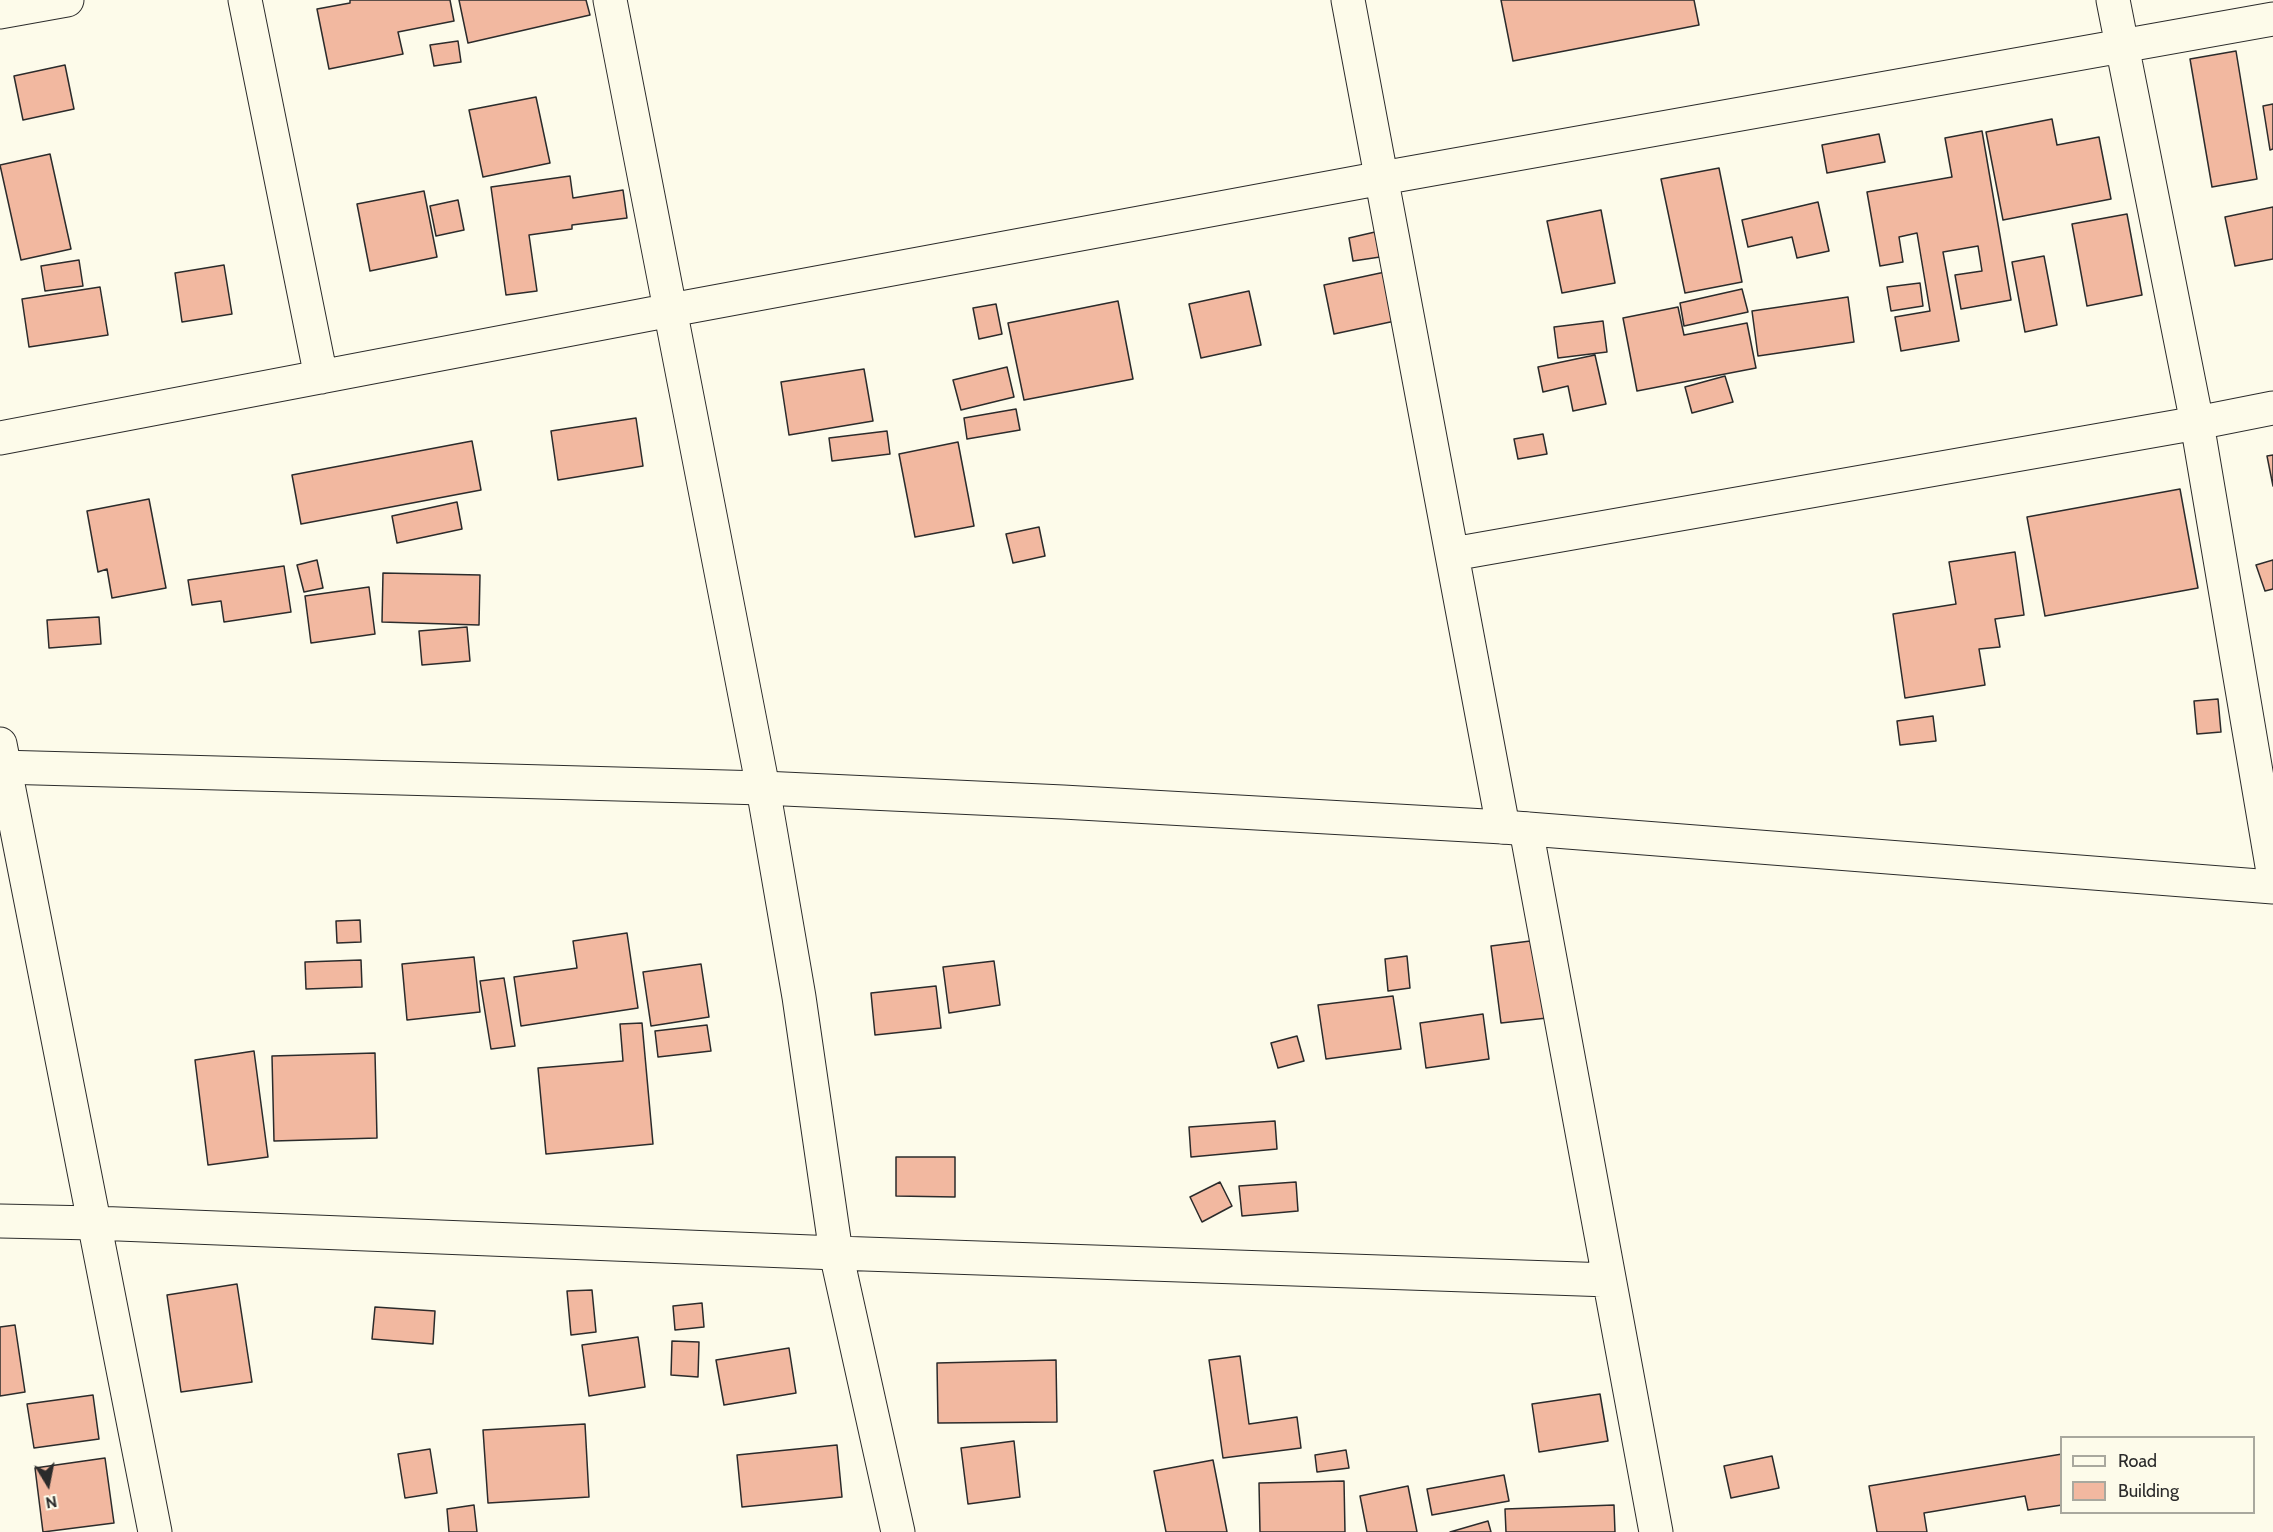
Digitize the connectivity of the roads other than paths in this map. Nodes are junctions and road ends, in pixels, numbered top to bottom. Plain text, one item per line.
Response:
1 (67, 0) edge
2 (244, 0) edge
3 (610, 0) edge
4 (1348, 0) edge
5 (2113, 0) edge
6 (0, 12) edge
7 (2273, 19) edge
8 (2121, 47) junction
9 (1382, 178) junction
10 (671, 310) junction
11 (321, 377) junction
12 (2273, 408) edge
13 (2197, 423) junction
14 (0, 438) edge
15 (1453, 554) junction
16 (2, 760) edge
17 (763, 788) junction
18 (1514, 828) junction
19 (2269, 828) edge
20 (2273, 872) edge
21 (2273, 887) edge
22 (0, 1221) edge
23 (94, 1223) junction
24 (836, 1253) junction
25 (1609, 1280) junction
26 (154, 1532) edge
27 (898, 1532) edge
28 (1656, 1532) edge

1 - 6 street
2 - 11 street
3 - 10 street
4 - 9 street
5 - 8 street
7 - 8 street
8 - 9 street
8 - 13 street
9 - 10 street
9 - 15 street
10 - 11 street
10 - 17 street
11 - 14 street
12 - 13 street
13 - 15 street
13 - 19 street
15 - 18 street
16 - 17 street
16 - 23 street
17 - 18 street
17 - 24 street
18 - 21 street
18 - 25 street
19 - 20 street
22 - 23 street
23 - 24 street
23 - 26 street
24 - 25 street
24 - 27 street
25 - 28 street

